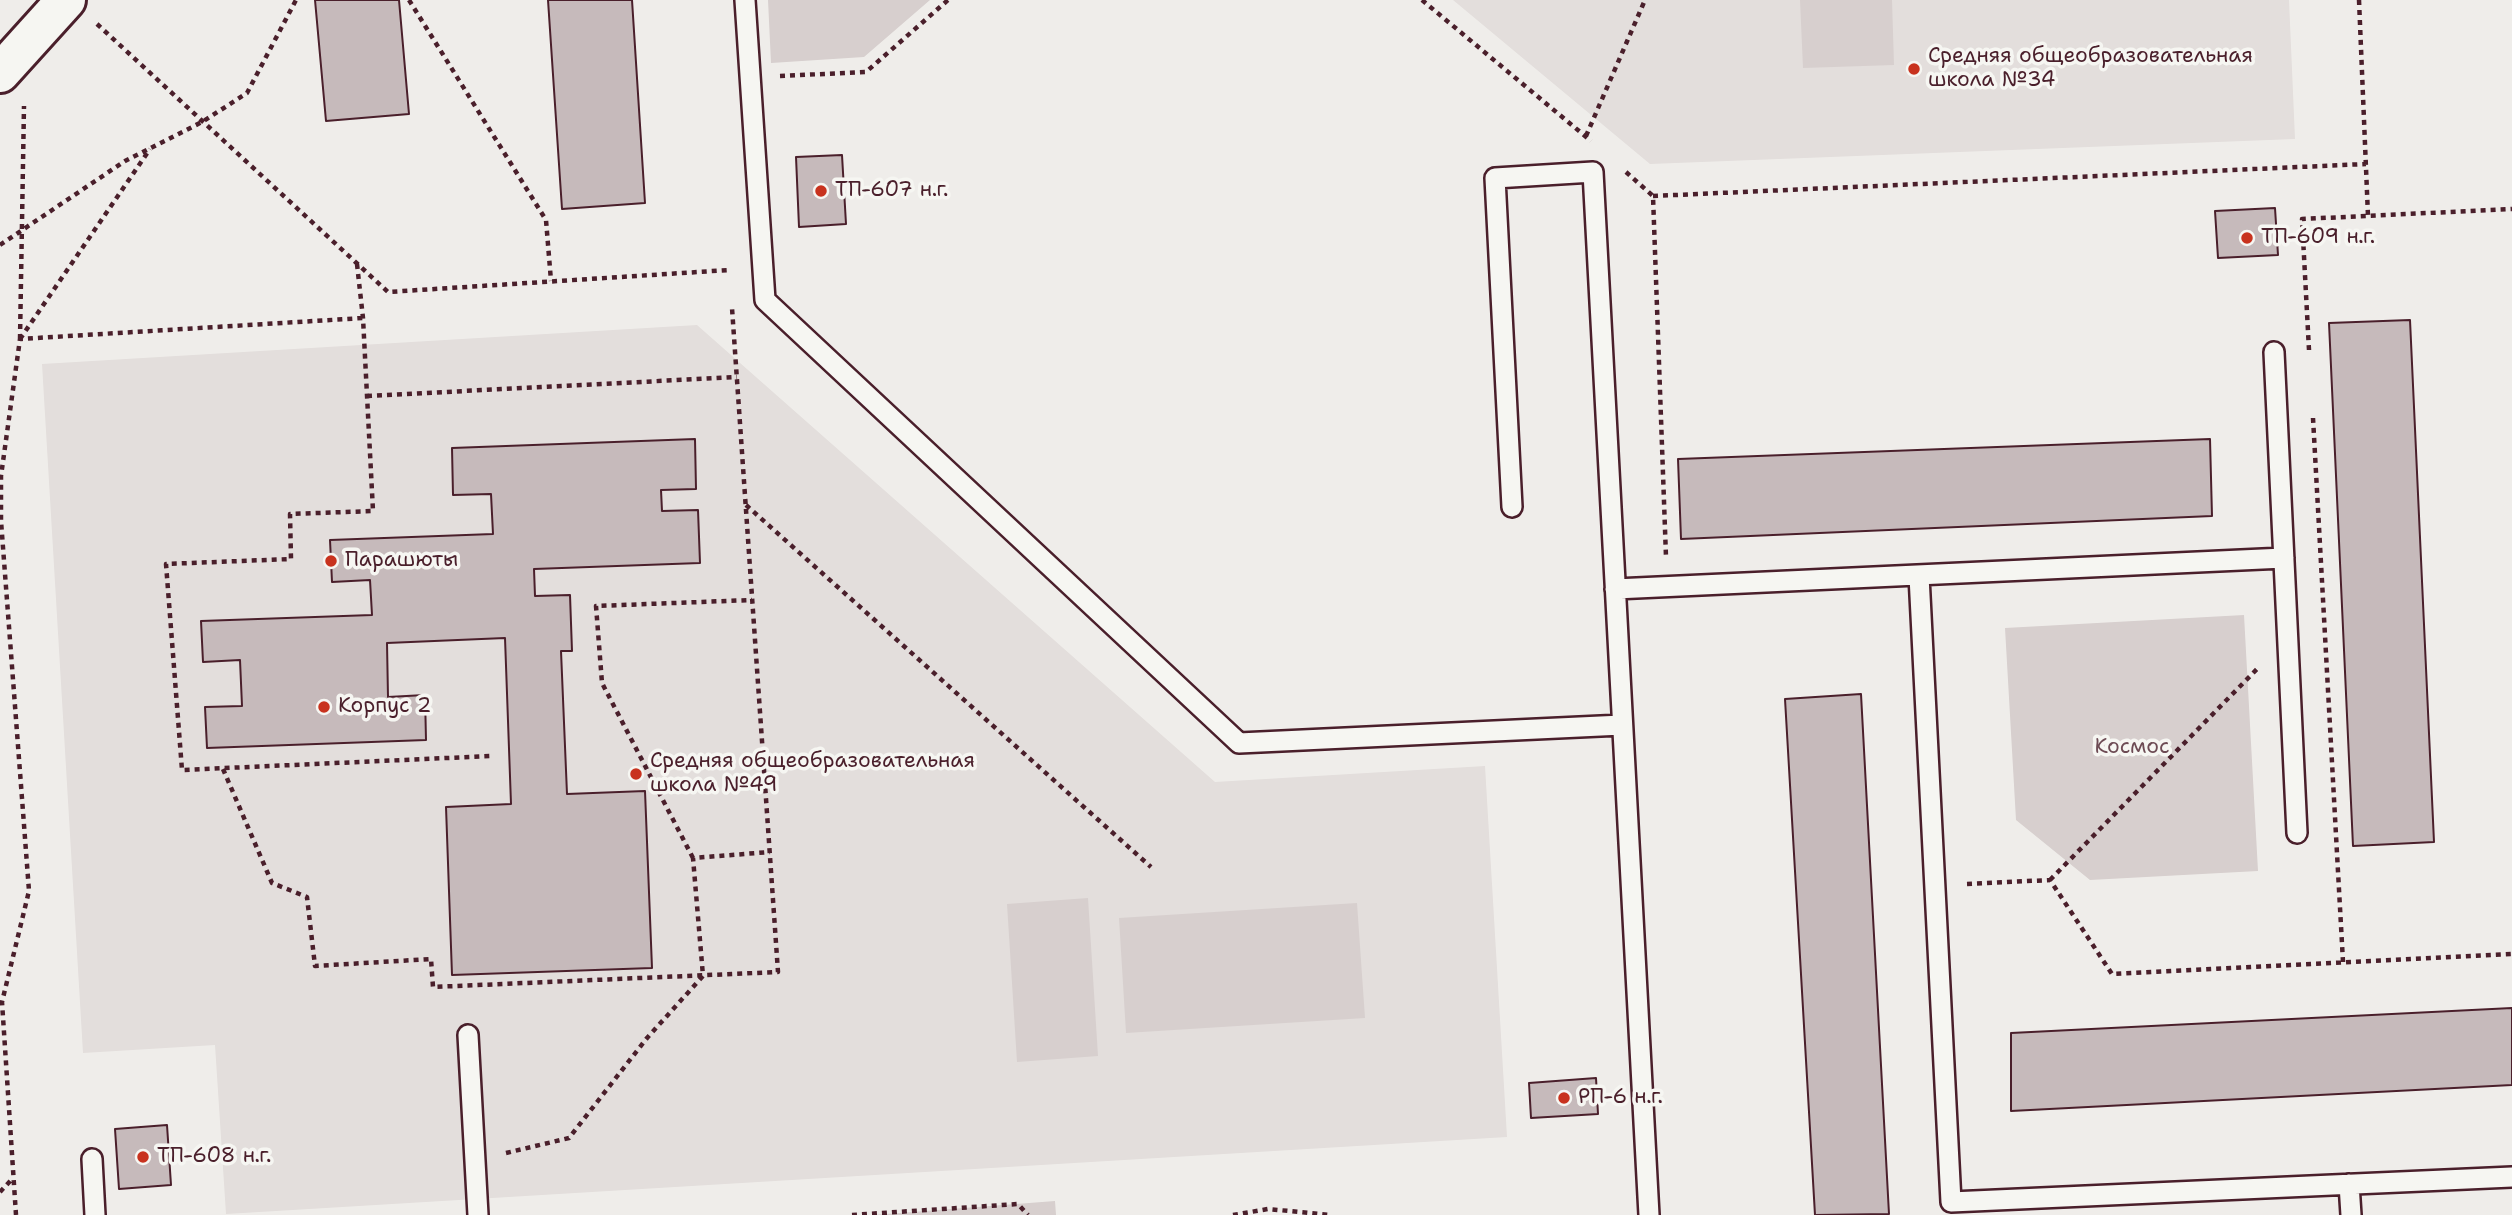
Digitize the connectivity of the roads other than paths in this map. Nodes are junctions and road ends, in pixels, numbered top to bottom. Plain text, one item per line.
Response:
1 (745, 0) edge
2 (78, 10) edge
3 (12, 83) edge
4 (2274, 352) dead end
5 (1513, 507) dead end
6 (2284, 558) junction
7 (1919, 576) junction
8 (1615, 589) junction
9 (1622, 725) junction
10 (2297, 833) dead end
11 (468, 1035) dead end
12 (92, 1159) dead end
13 (2512, 1177) edge
14 (2349, 1184) junction
15 (95, 1215) edge
16 (478, 1215) edge
17 (1649, 1215) edge
18 (2351, 1215) edge

1 - 9 lane
2 - 3 street
4 - 6 lane
5 - 8 lane
6 - 7 lane
6 - 10 lane
7 - 8 lane
7 - 14 lane
8 - 9 lane
9 - 17 lane
11 - 16 lane
12 - 15 lane
13 - 14 lane
14 - 18 lane

